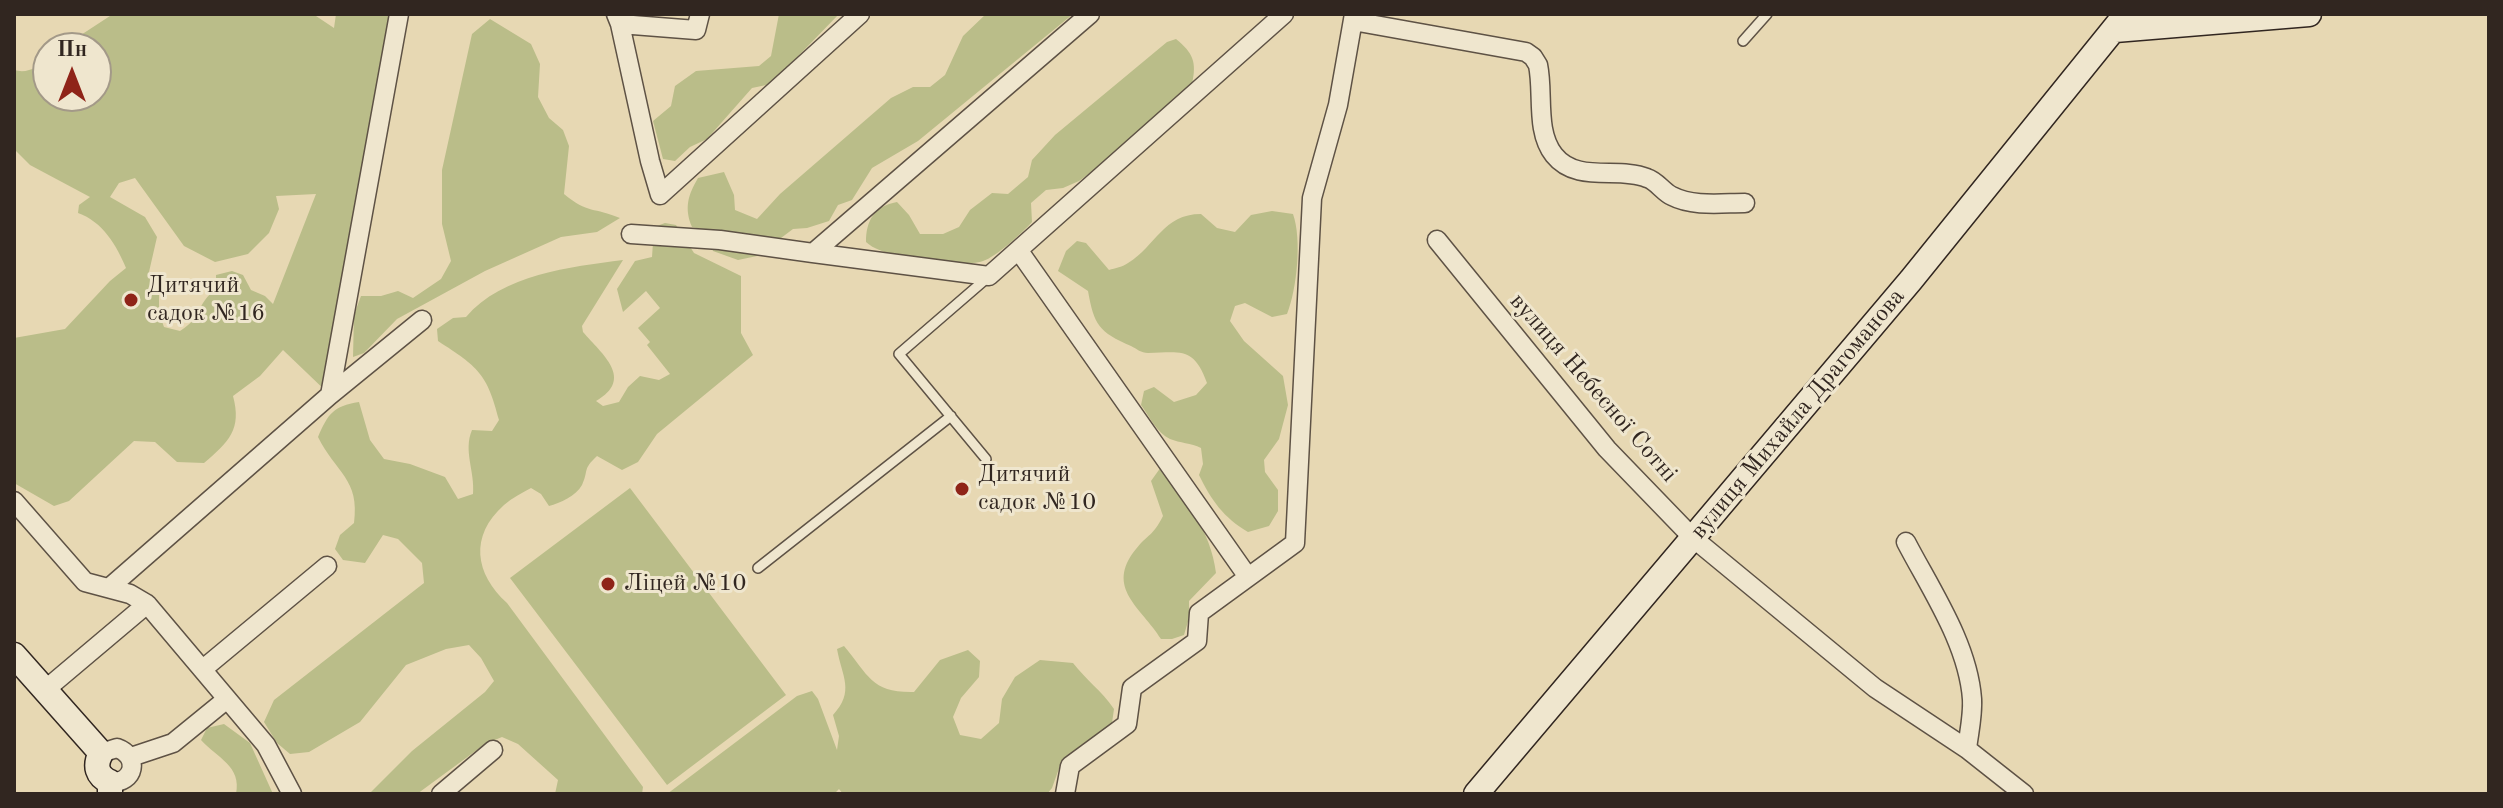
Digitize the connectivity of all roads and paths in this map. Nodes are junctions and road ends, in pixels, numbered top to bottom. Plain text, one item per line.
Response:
1 (399, 14) edge
2 (700, 14) edge
3 (860, 14) edge
4 (1090, 14) edge
5 (1284, 14) edge
6 (1767, 14) edge
7 (2309, 14) edge
8 (1354, 18) edge
9 (618, 19) edge
10 (2120, 22) edge
11 (1743, 41) dead end
12 (1745, 203) dead end
13 (631, 234) dead end
14 (1437, 240) dead end
15 (1019, 251) junction
16 (813, 253) junction
17 (989, 276) junction
18 (422, 320) dead end
19 (330, 395) junction
20 (951, 416) junction
21 (986, 459) dead end
22 (14, 501) edge
23 (1693, 538) junction
24 (1906, 542) dead end
25 (327, 566) dead end
26 (758, 568) dead end
27 (1248, 577) junction
28 (109, 588) junction
29 (147, 604) junction
30 (14, 655) edge
31 (203, 669) junction
32 (45, 690) junction
33 (227, 699) junction
34 (1967, 749) junction
35 (493, 750) dead end
36 (101, 753) junction
37 (131, 757) junction
38 (110, 788) edge
39 (292, 794) edge
40 (441, 794) edge
41 (1065, 794) edge
42 (1476, 794) edge
43 (2024, 794) edge

1 - 19 street
2 - 9 street
3 - 9 street
4 - 16 street
5 - 15 street
6 - 11 lane
7 - 10 street, вулиця Михайла Драгоманова
8 - 12 street
8 - 27 street
10 - 23 street, вулиця Михайла Драгоманова
13 - 16 street
14 - 23 street, вулиця Небесної Сотні
15 - 17 street
15 - 27 street
16 - 17 street
17 - 20 lane
18 - 19 street
19 - 28 street
20 - 21 lane
20 - 26 lane
22 - 28 street
23 - 34 street, вулиця Небесної Сотні
23 - 42 street, вулиця Михайла Драгоманова
24 - 34 street
25 - 31 street
27 - 41 street
28 - 29 street
29 - 31 street
29 - 32 street
30 - 32 street
31 - 33 street
32 - 36 street
33 - 37 street
33 - 39 street
34 - 43 street, вулиця Небесної Сотні
35 - 40 street
36 - 37 street
36 - 38 street
37 - 38 street

